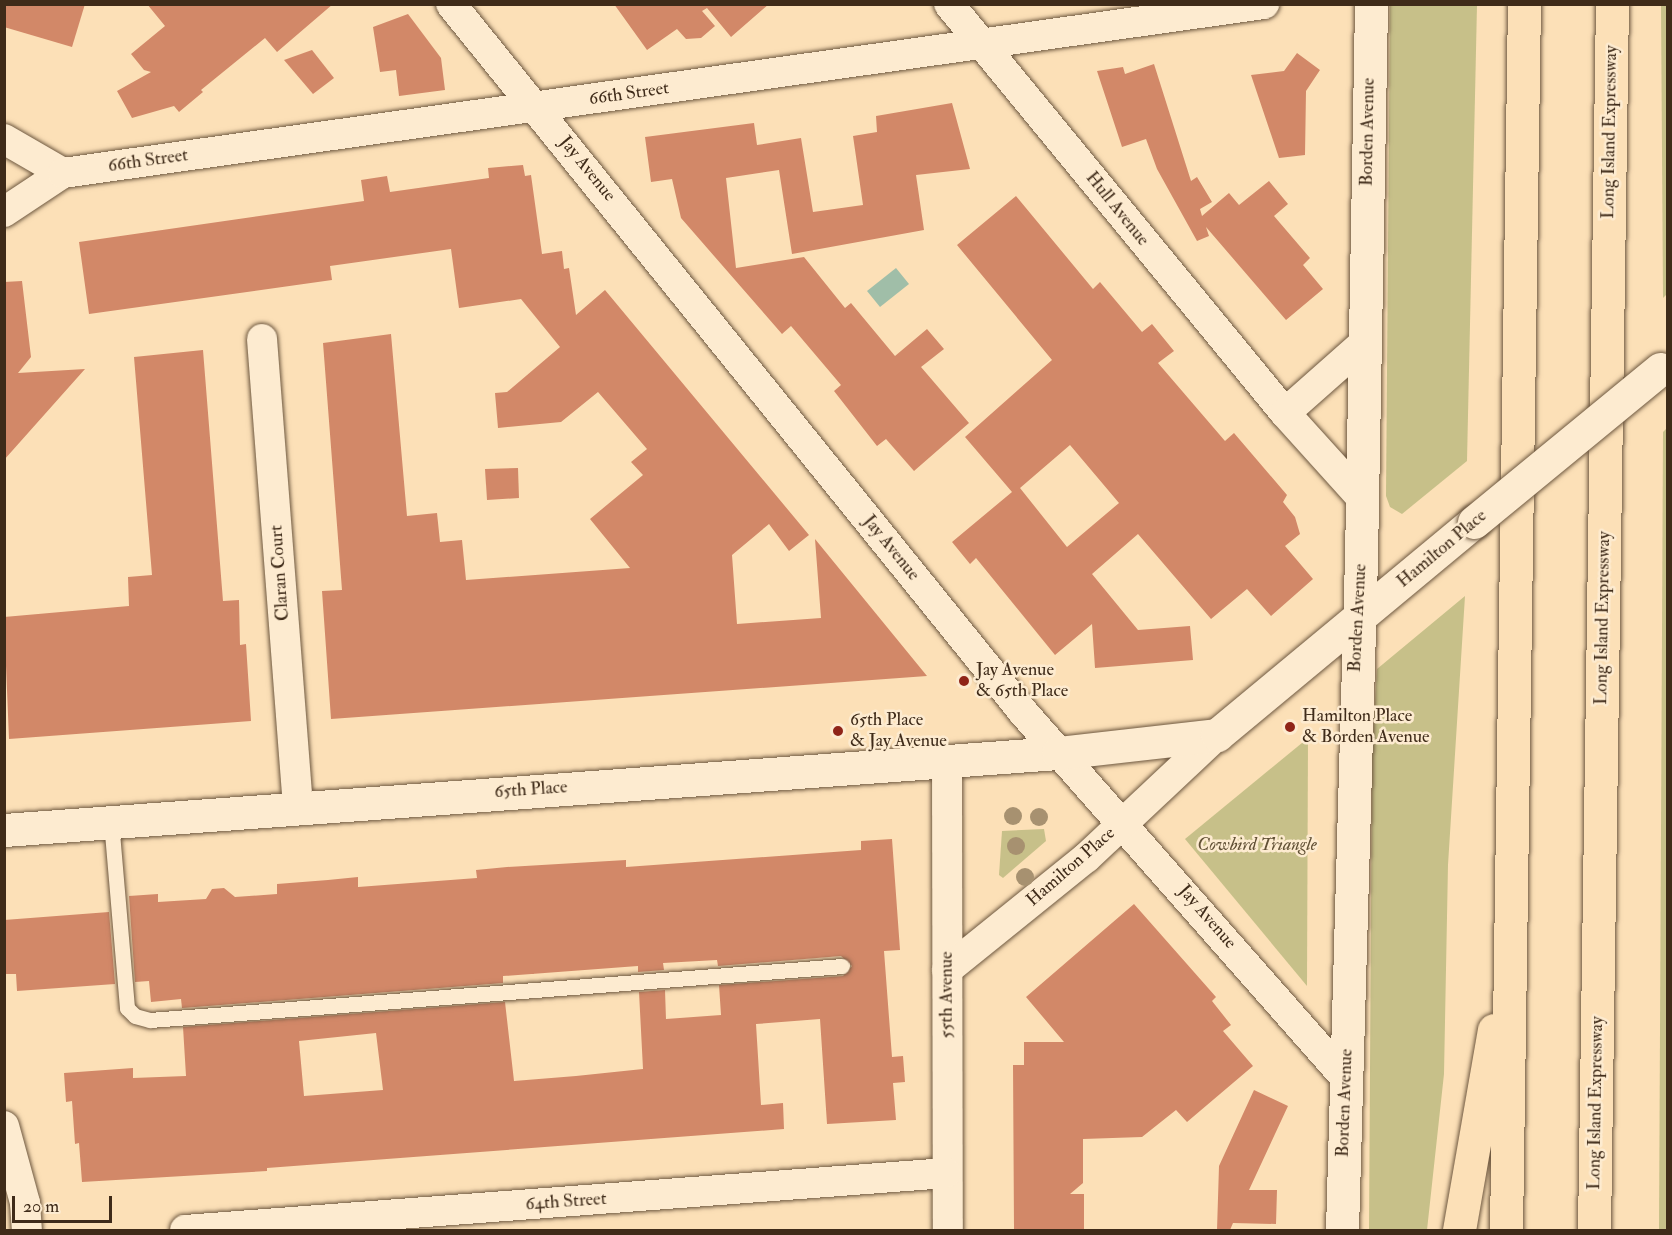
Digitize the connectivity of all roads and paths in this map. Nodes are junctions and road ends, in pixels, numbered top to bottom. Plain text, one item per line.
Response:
1 (452, 4) edge
2 (949, 4) edge
3 (1264, 4) edge
4 (1371, 4) edge
5 (1524, 4) edge
6 (1612, 4) edge
7 (982, 46) junction
8 (537, 107) junction
9 (4, 139) edge
10 (63, 173) junction
11 (4, 212) edge
12 (262, 339) dead end
13 (1364, 344) junction
14 (1664, 365) edge
15 (1285, 413) junction
16 (1361, 497) junction
17 (1358, 619) junction
18 (1217, 735) junction
19 (1058, 753) junction
20 (947, 760) junction
21 (298, 807) junction
22 (111, 822) junction
23 (1122, 822) junction
24 (4, 830) edge
25 (1511, 928) junction
26 (842, 966) dead end
27 (947, 970) junction
28 (1346, 1079) junction
29 (4, 1126) edge
30 (946, 1173) junction
31 (27, 1230) edge
32 (185, 1230) edge
33 (948, 1230) edge
34 (1342, 1230) edge
35 (1459, 1230) edge
36 (1506, 1230) edge
37 (1594, 1230) edge

1 - 8 street, Jay Avenue
2 - 7 street, Hull Avenue
3 - 7 street, 66th Street
4 - 13 street, Borden Avenue
5 - 25 highway
6 - 37 highway, Long Island Expressway
7 - 8 street, 66th Street
7 - 15 street, Hull Avenue
8 - 10 street, 66th Street
8 - 19 street, Jay Avenue
9 - 10 street
10 - 11 street, 66th Street
12 - 21 street, Claran Court
13 - 15 street
13 - 16 street, Borden Avenue
14 - 17 street, Hamilton Place, bridge
15 - 16 street, Hull Avenue
16 - 17 street, Borden Avenue
17 - 18 street, Hamilton Place
17 - 28 street, Borden Avenue
18 - 19 street
18 - 23 street, Hamilton Place
19 - 20 street, 65th Place
19 - 23 street, Jay Avenue
20 - 21 street, 65th Place
20 - 27 street, 55th Avenue
21 - 22 street, 65th Place
22 - 24 street, 65th Place
22 - 26 lane
23 - 27 street, Hamilton Place
23 - 28 street, Jay Avenue
25 - 35 highway
25 - 36 highway
27 - 30 street, 55th Avenue
28 - 34 street, Borden Avenue
29 - 31 street
30 - 32 street, 64th Street
30 - 33 street, 55th Avenue

